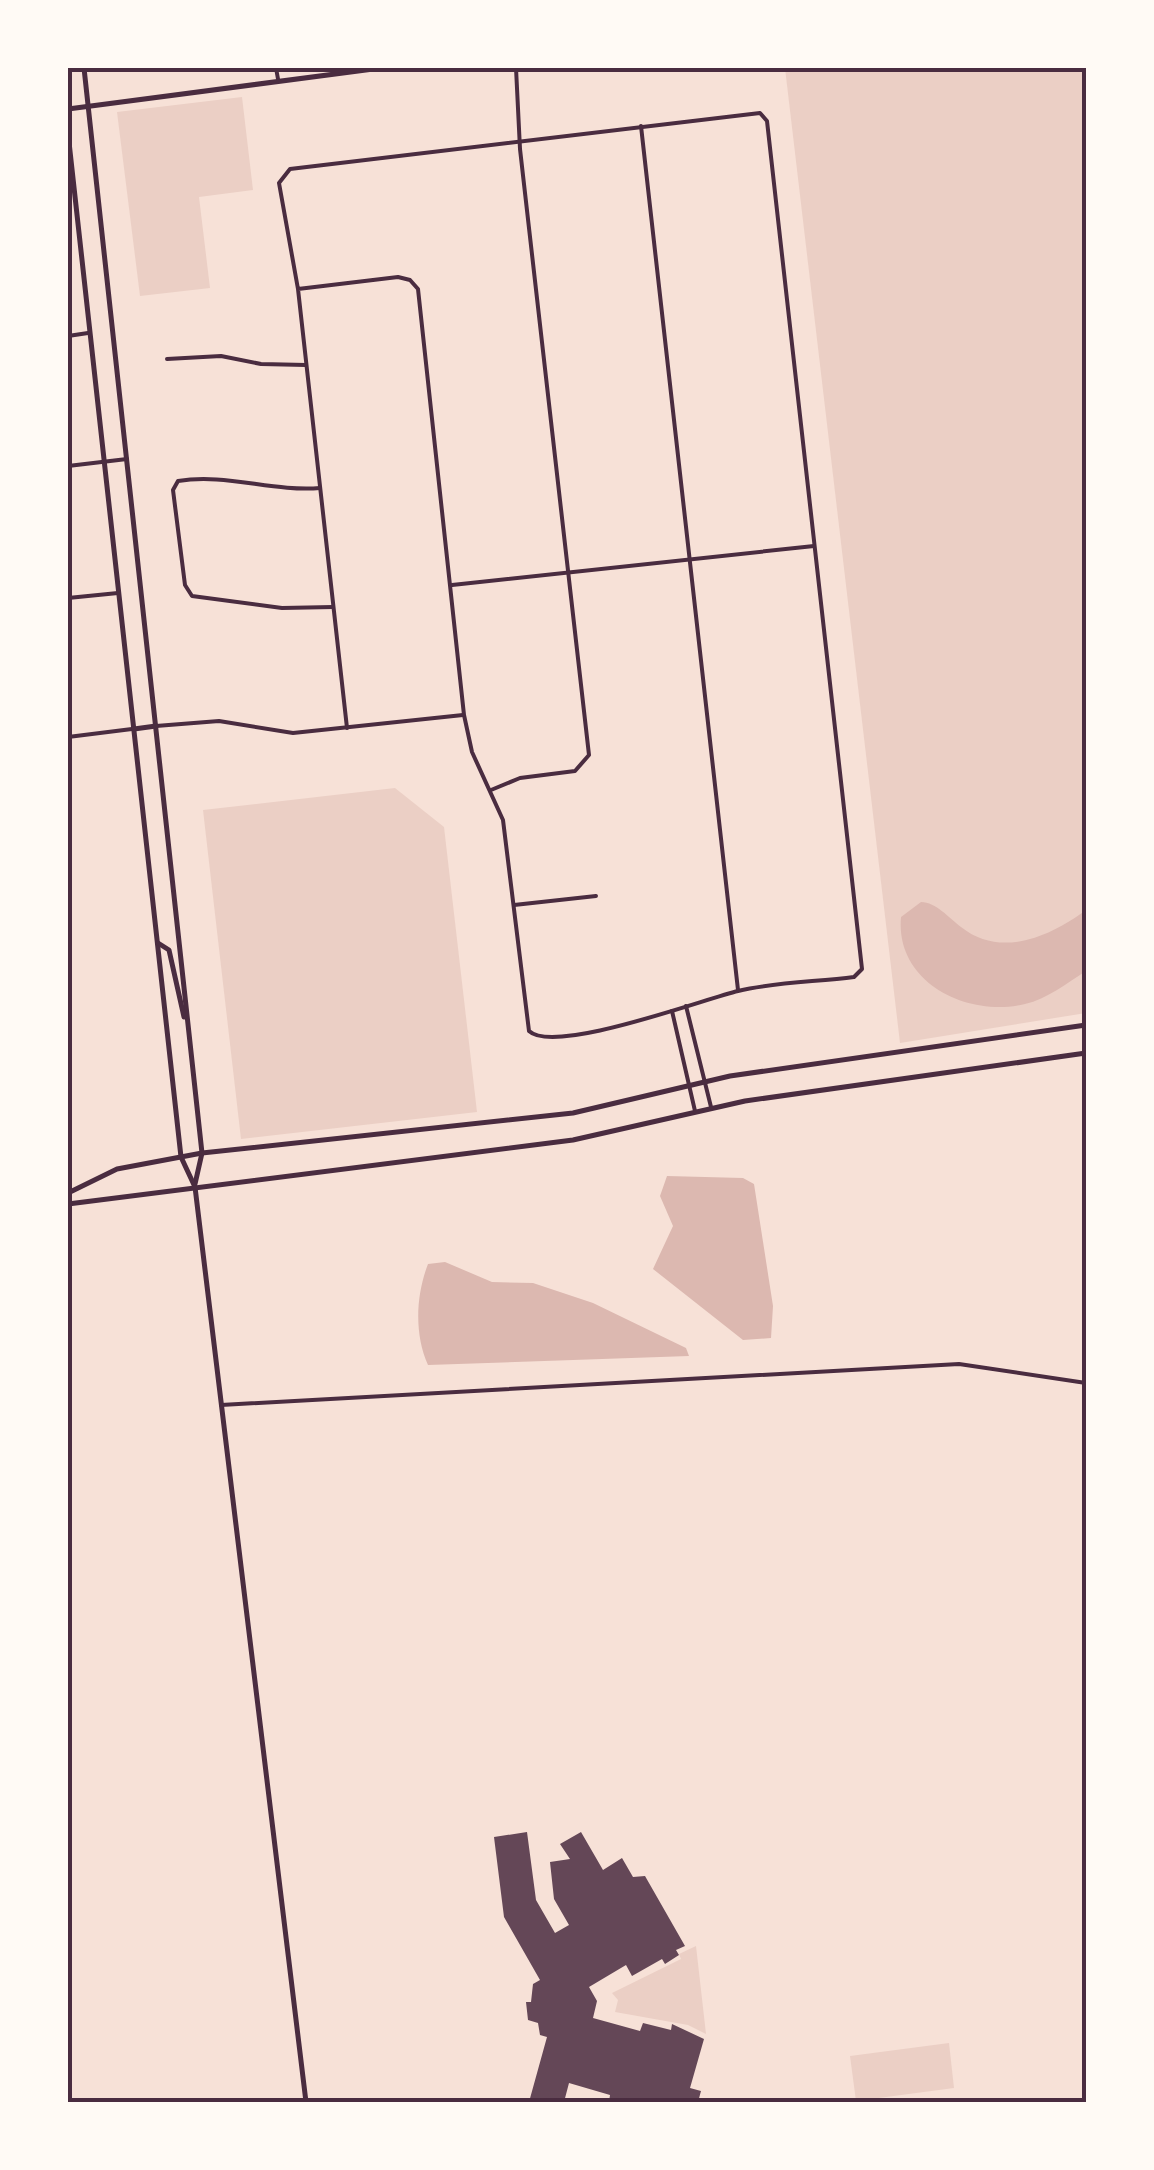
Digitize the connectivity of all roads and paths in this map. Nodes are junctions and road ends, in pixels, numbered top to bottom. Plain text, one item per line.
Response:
1 (84, 68) edge
2 (276, 68) edge
3 (381, 68) edge
4 (516, 68) edge
5 (278, 80) junction
6 (88, 104) junction
7 (68, 109) edge
8 (641, 126) junction
9 (68, 133) edge
10 (520, 140) junction
11 (298, 289) junction
12 (88, 333) junction
13 (68, 336) edge
14 (166, 360) dead end
15 (306, 365) junction
16 (128, 458) junction
17 (104, 461) junction
18 (68, 466) edge
19 (320, 488) junction
20 (814, 546) junction
21 (690, 559) junction
22 (568, 572) junction
23 (452, 585) junction
24 (118, 594) junction
25 (68, 598) edge
26 (334, 607) junction
27 (464, 714) junction
28 (156, 726) junction
29 (348, 728) junction
30 (134, 729) junction
31 (68, 737) edge
32 (491, 790) junction
33 (596, 896) dead end
34 (514, 905) junction
35 (158, 944) junction
36 (738, 991) junction
37 (686, 1006) junction
38 (672, 1011) junction
39 (1086, 1025) edge
40 (188, 1030) junction
41 (1086, 1053) edge
42 (705, 1082) junction
43 (689, 1086) junction
44 (711, 1108) junction
45 (695, 1110) junction
46 (202, 1153) junction
47 (181, 1156) junction
48 (195, 1187) junction
49 (68, 1193) edge
50 (68, 1204) edge
51 (1086, 1383) edge
52 (221, 1405) junction
53 (306, 2102) edge

1 - 6 main road
2 - 5 street
3 - 5 main road
4 - 10 street
5 - 6 main road
6 - 7 main road
6 - 16 main road
8 - 10 street
8 - 20 street
8 - 21 street
9 - 12 main road
10 - 11 street
10 - 22 street
11 - 15 street
11 - 23 street
12 - 13 street
12 - 17 main road
14 - 15 street
15 - 19 street
16 - 17 street
16 - 28 main road
17 - 18 street
17 - 24 main road
19 - 26 street
19 - 26 street
20 - 21 street
20 - 36 street
21 - 22 street
21 - 36 street
22 - 23 street
22 - 32 street
23 - 27 street
24 - 25 street
24 - 30 main road
26 - 29 street
27 - 29 street
27 - 32 street
28 - 29 street
28 - 30 main road
28 - 40 main road
30 - 31 street
30 - 35 main road
32 - 34 street
33 - 34 street
34 - 38 street
35 - 40 main road
35 - 47 main road
36 - 37 street
37 - 38 street
37 - 42 street
38 - 43 street
39 - 42 main road
40 - 46 main road
41 - 44 main road
42 - 43 main road
42 - 44 street
43 - 45 street
43 - 46 main road
44 - 45 main road
45 - 48 main road
46 - 47 main road
46 - 48 main road
47 - 48 main road
47 - 49 main road
48 - 50 main road
48 - 52 main road
51 - 52 street
52 - 53 main road

